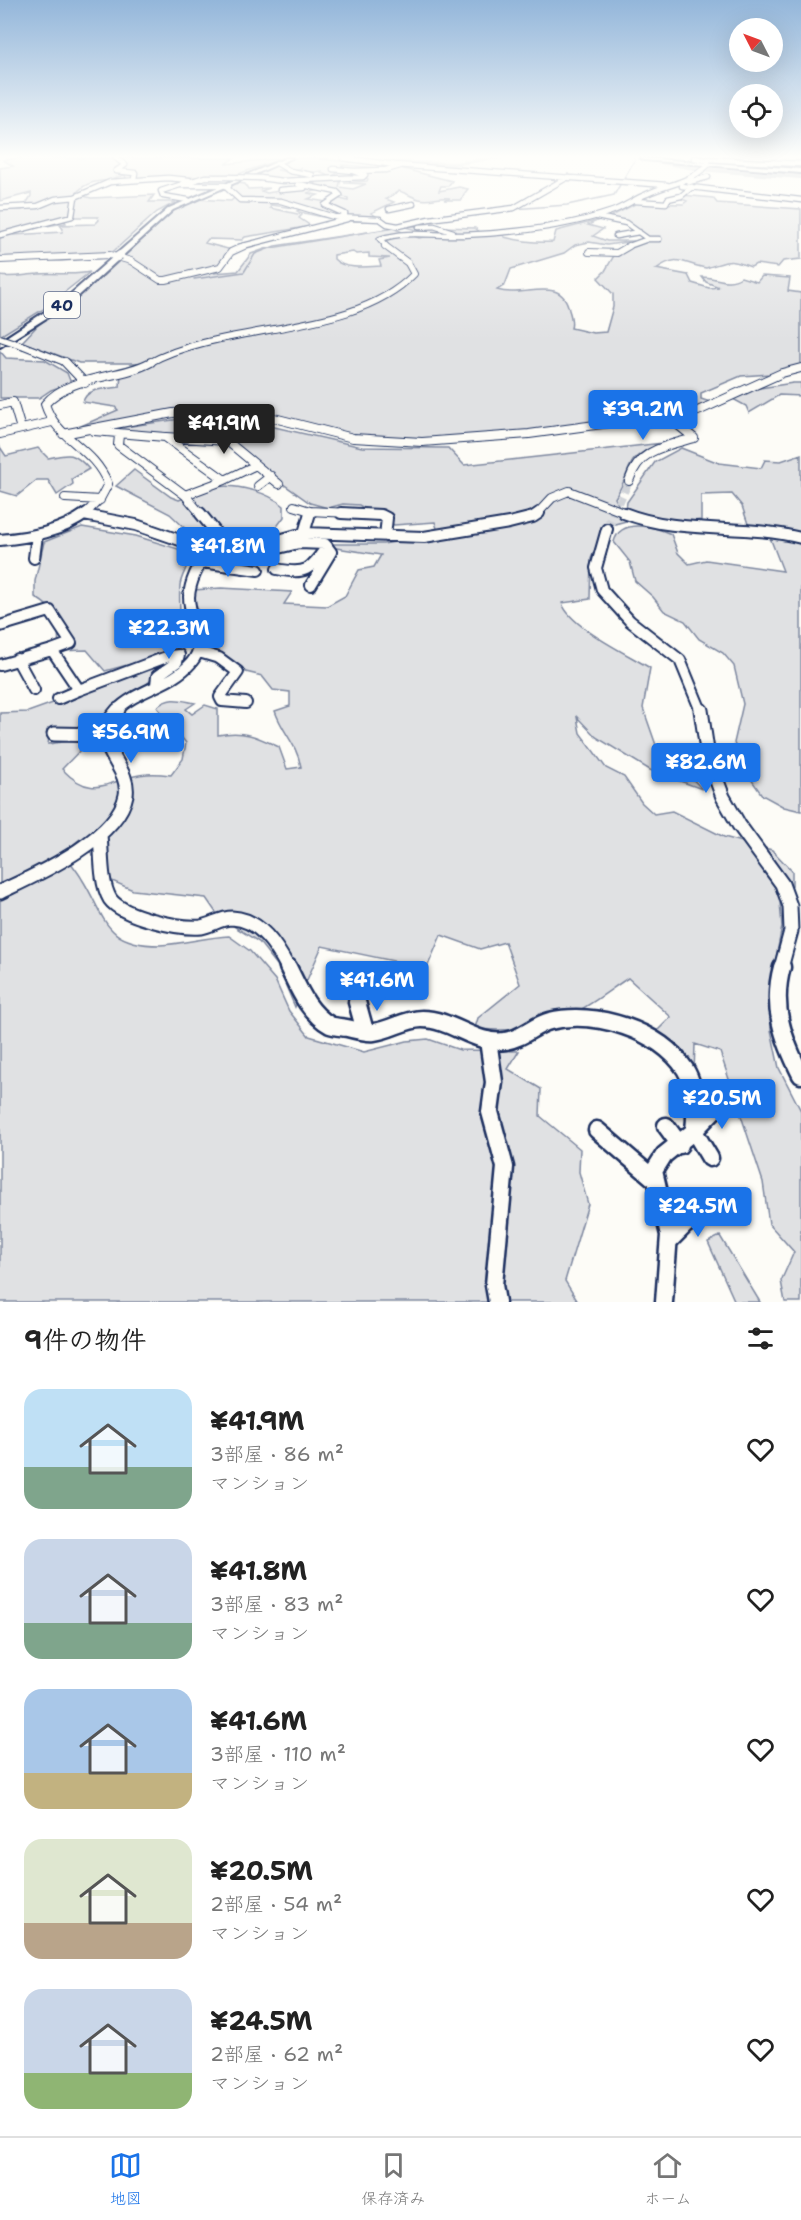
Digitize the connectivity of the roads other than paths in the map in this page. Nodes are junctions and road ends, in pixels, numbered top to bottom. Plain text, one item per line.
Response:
1 (62, 219) edge
2 (159, 219) edge
3 (347, 219) edge
4 (387, 219) edge
5 (431, 219) edge
6 (586, 219) edge
7 (603, 219) edge
8 (614, 221) junction
9 (604, 224) dead end
10 (406, 225) junction
11 (47, 230) dead end
12 (639, 232) junction
13 (475, 234) junction
14 (1, 235) edge
15 (616, 236) dead end
16 (648, 238) junction
17 (658, 239) dead end
18 (589, 252) dead end
19 (0, 260) edge
20 (0, 338) edge
21 (0, 345) edge
22 (801, 368) edge
23 (85, 383) junction
24 (0, 405) edge
25 (668, 417) junction
26 (52, 422) junction
27 (21, 429) junction
28 (84, 429) junction
29 (0, 434) edge
30 (63, 434) junction
31 (119, 435) junction
32 (165, 436) junction
33 (256, 465) junction
34 (271, 476) junction
35 (225, 480) junction
36 (629, 481) tunnel mouth
37 (279, 484) dead end
38 (258, 486) dead end
39 (184, 495) junction
40 (65, 498) dead end
41 (100, 500) junction
42 (294, 506) dead end
43 (310, 511) junction
44 (84, 515) junction
45 (607, 529) tunnel mouth
46 (304, 533) junction
47 (38, 535) junction
48 (385, 536) junction
49 (801, 538) edge
50 (0, 540) edge
51 (327, 546) junction
52 (232, 553) junction
53 (204, 555) junction
54 (34, 558) dead end
55 (277, 569) dead end
56 (258, 570) dead end
57 (311, 585) dead end
58 (0, 626) edge
59 (52, 650) junction
60 (198, 652) junction
61 (17, 659) junction
62 (0, 665) edge
63 (156, 685) junction
64 (34, 690) dead end
65 (80, 690) junction
66 (58, 699) dead end
67 (246, 703) dead end
68 (54, 734) dead end
69 (105, 735) junction
70 (100, 835) junction
71 (0, 891) edge
72 (357, 1002) dead end
73 (365, 1031) junction
74 (488, 1040) junction
75 (801, 1075) edge
76 (722, 1102) dead end
77 (666, 1126) dead end
78 (597, 1130) dead end
79 (694, 1131) junction
80 (680, 1145) junction
81 (710, 1158) dead end
82 (652, 1177) junction
83 (708, 1210) dead end
84 (669, 1241) junction
85 (496, 1302) edge
86 (664, 1302) edge

1 - 14 street
2 - 21 main road, 40
3 - 19 street
4 - 10 street
5 - 10 street
6 - 13 street
7 - 8 street
8 - 9 street
8 - 12 street
10 - 13 street
11 - 14 street
12 - 15 street
12 - 16 street
13 - 23 street
16 - 17 street
16 - 18 street
20 - 23 street, bridge
22 - 25 street
23 - 26 street
24 - 27 street
25 - 28 street
25 - 36 street
26 - 27 street
26 - 30 street
27 - 29 street
28 - 30 street
28 - 31 street
30 - 41 street
31 - 32 street
31 - 39 street
32 - 33 street
32 - 35 street
33 - 34 street
33 - 35 street
34 - 37 street
34 - 38 street
35 - 39 street
39 - 53 street
40 - 41 street
41 - 44 street
42 - 43 street
43 - 46 street
43 - 48 street
44 - 47 street
44 - 53 street
45 - 75 street
46 - 48 street
46 - 52 street
47 - 50 street
47 - 54 street
48 - 49 street
51 - 52 street
51 - 55 street
51 - 57 street
52 - 53 street
53 - 56 street
53 - 60 street
58 - 59 street
59 - 61 street
59 - 65 street
60 - 63 street
60 - 67 street
61 - 62 street
61 - 64 street
63 - 65 street
63 - 69 street
65 - 66 street
68 - 69 street
69 - 70 street
70 - 71 street
70 - 73 street
72 - 73 street
73 - 74 street
74 - 79 street
74 - 85 street
76 - 79 street
77 - 80 street
78 - 82 street
79 - 80 street
79 - 81 street
80 - 82 street
82 - 84 street
83 - 84 street
84 - 86 street

